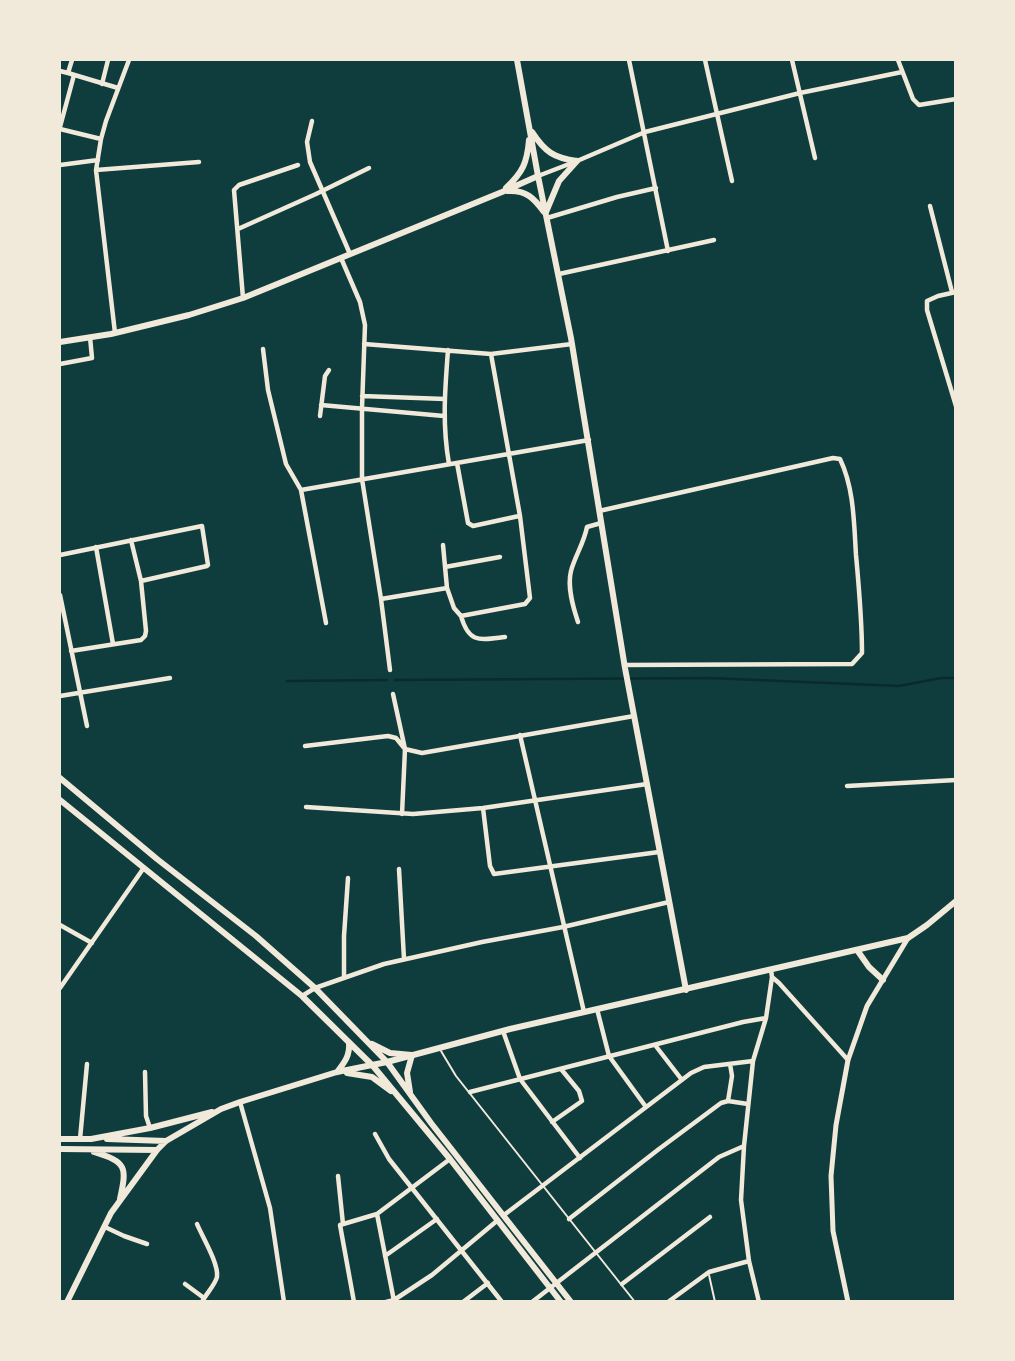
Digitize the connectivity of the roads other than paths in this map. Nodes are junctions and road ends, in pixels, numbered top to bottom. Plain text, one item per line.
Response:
1 (72, 60) edge
2 (108, 60) edge
3 (129, 60) edge
4 (517, 60) edge
5 (629, 60) edge
6 (705, 60) edge
7 (792, 60) edge
8 (898, 60) edge
9 (60, 71) edge
10 (902, 72) junction
11 (71, 74) junction
12 (102, 83) junction
13 (118, 88) junction
14 (800, 93) junction
15 (956, 99) edge
16 (62, 111) edge
17 (718, 114) junction
18 (312, 121) dead end
19 (530, 127) junction
20 (60, 128) edge
21 (645, 132) junction
22 (101, 139) junction
23 (815, 158) dead end
24 (98, 160) junction
25 (577, 161) junction
26 (199, 162) dead end
27 (60, 165) edge
28 (298, 165) dead end
29 (369, 169) dead end
30 (96, 170) junction
31 (538, 176) junction
32 (732, 181) dead end
33 (656, 188) junction
34 (323, 191) junction
35 (502, 192) junction
36 (930, 206) dead end
37 (546, 216) junction
38 (238, 229) junction
39 (714, 240) dead end
40 (668, 251) junction
41 (350, 254) junction
42 (341, 258) junction
43 (559, 274) junction
44 (954, 292) edge
45 (243, 298) junction
46 (115, 333) junction
47 (90, 337) junction
48 (60, 342) edge
49 (364, 344) junction
50 (572, 344) junction
51 (263, 349) dead end
52 (448, 350) junction
53 (491, 354) junction
54 (60, 364) edge
55 (329, 370) dead end
56 (362, 396) junction
57 (445, 399) junction
58 (321, 405) junction
59 (956, 406) edge
60 (362, 408) junction
61 (320, 416) dead end
62 (444, 416) junction
63 (589, 440) junction
64 (509, 454) junction
65 (457, 463) junction
66 (449, 464) junction
67 (362, 479) junction
68 (301, 490) junction
69 (599, 511) junction
70 (520, 516) junction
71 (601, 523) junction
72 (131, 541) junction
73 (443, 545) dead end
74 (96, 547) junction
75 (60, 555) edge
76 (500, 557) dead end
77 (446, 567) junction
78 (141, 581) junction
79 (447, 588) junction
80 (60, 595) edge
81 (381, 599) junction
82 (461, 616) junction
83 (62, 621) edge
84 (579, 622) dead end
85 (326, 623) dead end
86 (505, 637) dead end
87 (113, 644) junction
88 (71, 651) junction
89 (624, 665) junction
90 (390, 670) dead end
91 (170, 678) dead end
92 (80, 693) junction
93 (393, 694) dead end
94 (60, 696) edge
95 (634, 716) junction
96 (87, 726) dead end
97 (520, 735) junction
98 (305, 746) dead end
99 (405, 749) junction
100 (60, 778) edge
101 (956, 780) edge
102 (648, 784) junction
103 (847, 786) dead end
104 (82, 796) junction
105 (60, 800) edge
106 (535, 801) junction
107 (306, 807) dead end
108 (483, 808) junction
109 (72, 810) junction
110 (402, 814) junction
111 (136, 841) junction
112 (660, 852) junction
113 (126, 854) junction
114 (549, 867) junction
115 (144, 869) junction
116 (399, 869) dead end
117 (348, 878) dead end
118 (956, 901) edge
119 (670, 902) junction
120 (60, 925) edge
121 (563, 927) junction
122 (908, 939) junction
123 (92, 943) junction
124 (857, 950) junction
125 (404, 959) junction
126 (771, 974) junction
127 (344, 977) junction
128 (883, 980) junction
129 (60, 988) edge
130 (315, 988) junction
131 (686, 990) junction
132 (302, 996) junction
133 (597, 1009) junction
134 (584, 1012) junction
135 (766, 1018) junction
136 (503, 1031) junction
137 (360, 1034) junction
138 (349, 1043) junction
139 (655, 1045) junction
140 (439, 1048) junction
141 (412, 1055) junction
142 (609, 1056) junction
143 (848, 1060) junction
144 (753, 1061) junction
145 (387, 1062) junction
146 (87, 1064) dead end
147 (730, 1064) junction
148 (373, 1066) junction
149 (561, 1069) junction
150 (145, 1072) dead end
151 (337, 1072) junction
152 (520, 1079) junction
153 (682, 1080) junction
154 (470, 1092) junction
155 (412, 1098) junction
156 (728, 1101) junction
157 (240, 1102) junction
158 (405, 1104) junction
159 (748, 1104) junction
160 (646, 1107) junction
161 (220, 1110) junction
162 (552, 1122) junction
163 (150, 1128) junction
164 (375, 1134) dead end
165 (60, 1139) edge
166 (80, 1139) junction
167 (91, 1139) junction
168 (166, 1141) junction
169 (744, 1146) junction
170 (60, 1149) edge
171 (86, 1149) junction
172 (157, 1150) junction
173 (580, 1158) junction
174 (450, 1159) junction
175 (338, 1176) dead end
176 (543, 1186) junction
177 (412, 1188) junction
178 (120, 1201) junction
179 (377, 1214) junction
180 (710, 1217) dead end
181 (501, 1218) junction
182 (437, 1219) junction
183 (569, 1219) junction
184 (197, 1224) dead end
185 (342, 1224) junction
186 (105, 1227) junction
187 (147, 1244) dead end
188 (461, 1249) junction
189 (596, 1254) junction
190 (386, 1256) junction
191 (749, 1261) junction
192 (709, 1272) junction
193 (488, 1283) junction
194 (557, 1283) junction
195 (185, 1284) dead end
196 (622, 1284) junction
197 (550, 1288) junction
198 (203, 1300) edge
199 (67, 1301) edge
200 (285, 1301) edge
201 (354, 1301) edge
202 (386, 1301) edge
203 (394, 1301) edge
204 (463, 1301) edge
205 (502, 1301) edge
206 (532, 1301) edge
207 (561, 1301) edge
208 (571, 1301) edge
209 (635, 1301) edge
210 (668, 1301) edge
211 (715, 1301) edge
212 (759, 1301) edge
213 (848, 1301) edge

1 - 11 street
2 - 12 street
3 - 13 street
4 - 19 main road
5 - 21 street
6 - 17 street
7 - 14 street
8 - 10 street
9 - 11 street
10 - 14 street
10 - 15 street
11 - 12 street
11 - 16 street
12 - 13 street
13 - 22 street
14 - 17 street
14 - 23 street
16 - 20 street
17 - 21 street
17 - 32 street
18 - 34 street
19 - 25 main road
19 - 31 main road
19 - 35 main road
20 - 22 street
21 - 25 street
21 - 33 street
22 - 24 street
24 - 27 street
24 - 30 street
25 - 31 street
25 - 37 main road
26 - 30 street
28 - 38 street
29 - 34 street
30 - 46 street
31 - 35 main road
31 - 37 main road
33 - 37 street
33 - 40 street
34 - 38 street
34 - 41 street
35 - 37 main road
35 - 41 main road
36 - 44 street
37 - 43 main road
38 - 45 street
39 - 40 street
40 - 43 street
41 - 42 main road
42 - 45 main road
42 - 49 street
43 - 50 main road
44 - 59 street
45 - 46 main road
46 - 47 main road
47 - 48 main road
47 - 54 street
49 - 52 street
49 - 56 street
50 - 53 street
50 - 63 main road
51 - 68 street
52 - 53 street
52 - 57 street
53 - 64 street
55 - 58 street
56 - 57 street
56 - 60 street
57 - 62 street
58 - 60 street
58 - 61 street
60 - 62 street
60 - 67 street
62 - 66 street
63 - 64 street
63 - 69 main road
64 - 65 street
64 - 70 street
65 - 66 street
65 - 70 street
66 - 67 street
67 - 68 street
67 - 81 street
68 - 85 street
69 - 71 main road
69 - 89 street
70 - 82 street
71 - 84 street
71 - 89 main road
72 - 74 street
72 - 78 street
72 - 78 street
73 - 77 street
74 - 75 street
74 - 87 street
76 - 77 street
77 - 79 street
78 - 87 street
79 - 81 street
79 - 82 street
80 - 83 street
81 - 90 street
82 - 86 street
83 - 88 street
87 - 88 street
88 - 92 street
89 - 95 main road
91 - 92 street
92 - 94 street
92 - 96 street
93 - 99 street
95 - 97 street
95 - 102 main road
97 - 99 street
97 - 106 street
98 - 99 street
99 - 110 street
100 - 104 main road
101 - 103 street
102 - 106 street
102 - 112 main road
104 - 109 main road
104 - 111 main road
105 - 109 main road
106 - 108 street
106 - 114 street
107 - 110 street
108 - 110 street
108 - 114 street
109 - 113 main road
111 - 113 main road
111 - 130 main road
112 - 114 street
112 - 119 main road
113 - 115 main road
114 - 121 street
115 - 123 street
115 - 132 main road
116 - 125 street
117 - 127 street
118 - 122 main road
119 - 121 street
119 - 131 main road
120 - 123 street
121 - 125 street
121 - 134 street
122 - 124 main road
122 - 128 street
123 - 129 street
124 - 126 main road
124 - 128 main road
125 - 127 street
126 - 131 main road
126 - 135 street
126 - 143 street
127 - 130 street
128 - 143 street
130 - 132 street
130 - 137 main road
131 - 133 main road
132 - 138 main road
133 - 134 main road
133 - 142 street
134 - 136 main road
135 - 139 street
135 - 144 street
136 - 140 main road
136 - 152 street
137 - 141 main road
137 - 145 main road
138 - 148 main road
138 - 151 main road
139 - 142 street
139 - 153 street
140 - 141 main road
140 - 154 lane
141 - 145 main road
141 - 155 main road
142 - 149 street
142 - 160 street
143 - 213 street
144 - 147 street
144 - 159 street
145 - 148 main road
145 - 155 main road
146 - 166 street
147 - 153 street
147 - 156 street
148 - 151 main road
148 - 158 main road
149 - 152 street
149 - 162 street
150 - 163 street
151 - 157 main road
151 - 158 main road
152 - 154 street
152 - 162 street
153 - 160 street
154 - 176 lane
155 - 181 main road
156 - 159 street
156 - 183 street
157 - 161 main road
157 - 200 street
158 - 174 main road
159 - 169 street
160 - 173 street
161 - 163 main road
161 - 168 main road
162 - 173 street
163 - 167 main road
164 - 177 street
165 - 166 main road
166 - 167 main road
167 - 168 main road
168 - 172 main road
169 - 189 street
169 - 191 street
170 - 171 main road
171 - 172 main road
171 - 178 main road
172 - 178 main road
173 - 176 street
174 - 177 street
174 - 181 main road
175 - 185 street
176 - 181 street
176 - 183 lane
177 - 179 street
177 - 182 street
178 - 186 main road
179 - 185 street
179 - 190 street
180 - 196 street
181 - 188 street
181 - 194 main road
181 - 197 main road
182 - 188 street
182 - 190 street
183 - 189 lane
184 - 198 street
185 - 201 street
186 - 187 street
186 - 199 main road
188 - 193 street
188 - 203 street
189 - 194 street
189 - 196 lane
190 - 203 street
191 - 192 street
191 - 212 street
192 - 210 street
192 - 211 lane
193 - 204 street
193 - 205 street
194 - 197 street
194 - 208 main road
195 - 198 street
196 - 209 lane
197 - 206 street
197 - 207 main road
202 - 203 street

